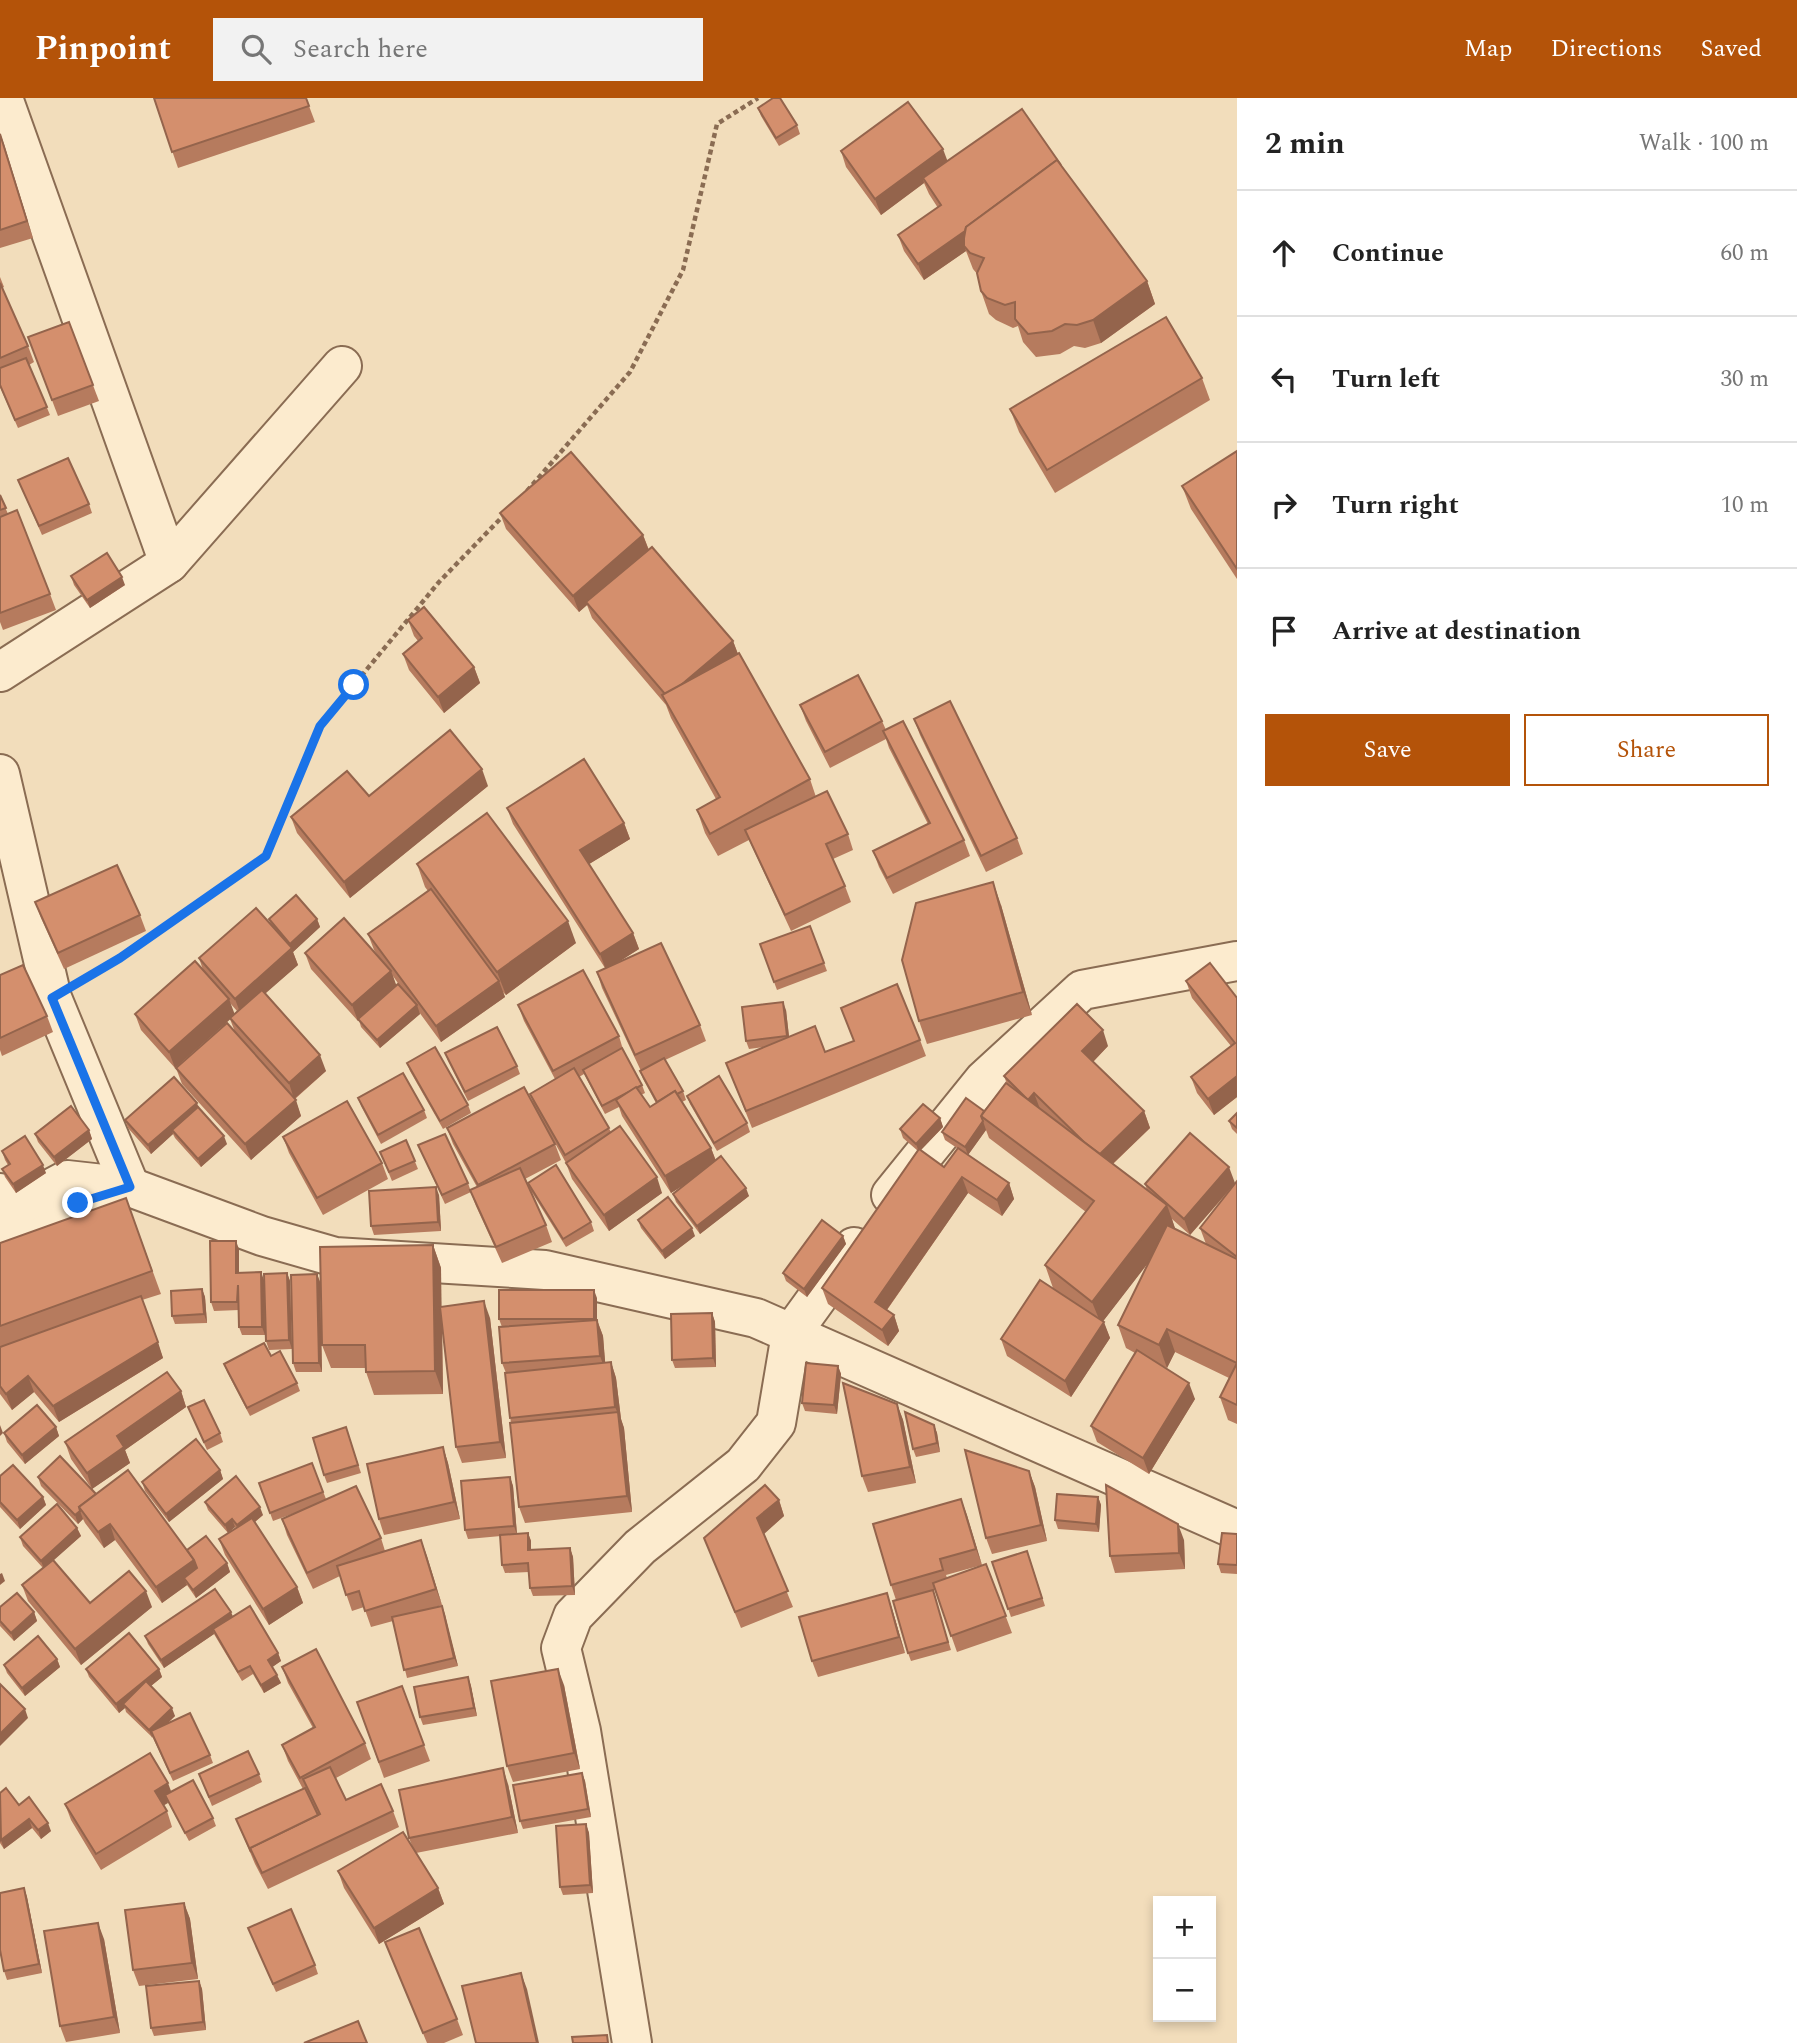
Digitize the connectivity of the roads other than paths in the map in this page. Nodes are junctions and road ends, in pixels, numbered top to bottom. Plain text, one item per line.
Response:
1 (3, 98) edge
2 (342, 366) dead end
3 (169, 564) junction
4 (0, 672) edge
5 (0, 774) edge
6 (1237, 961) edge
7 (130, 1187) junction
8 (0, 1193) edge
9 (0, 1228) edge
10 (791, 1334) junction
11 (1237, 1530) edge
12 (632, 2043) edge

1 - 3 street
2 - 3 street
3 - 4 street
5 - 7 street
6 - 10 street
7 - 8 street
7 - 9 street
7 - 10 street
10 - 11 street
10 - 12 street

